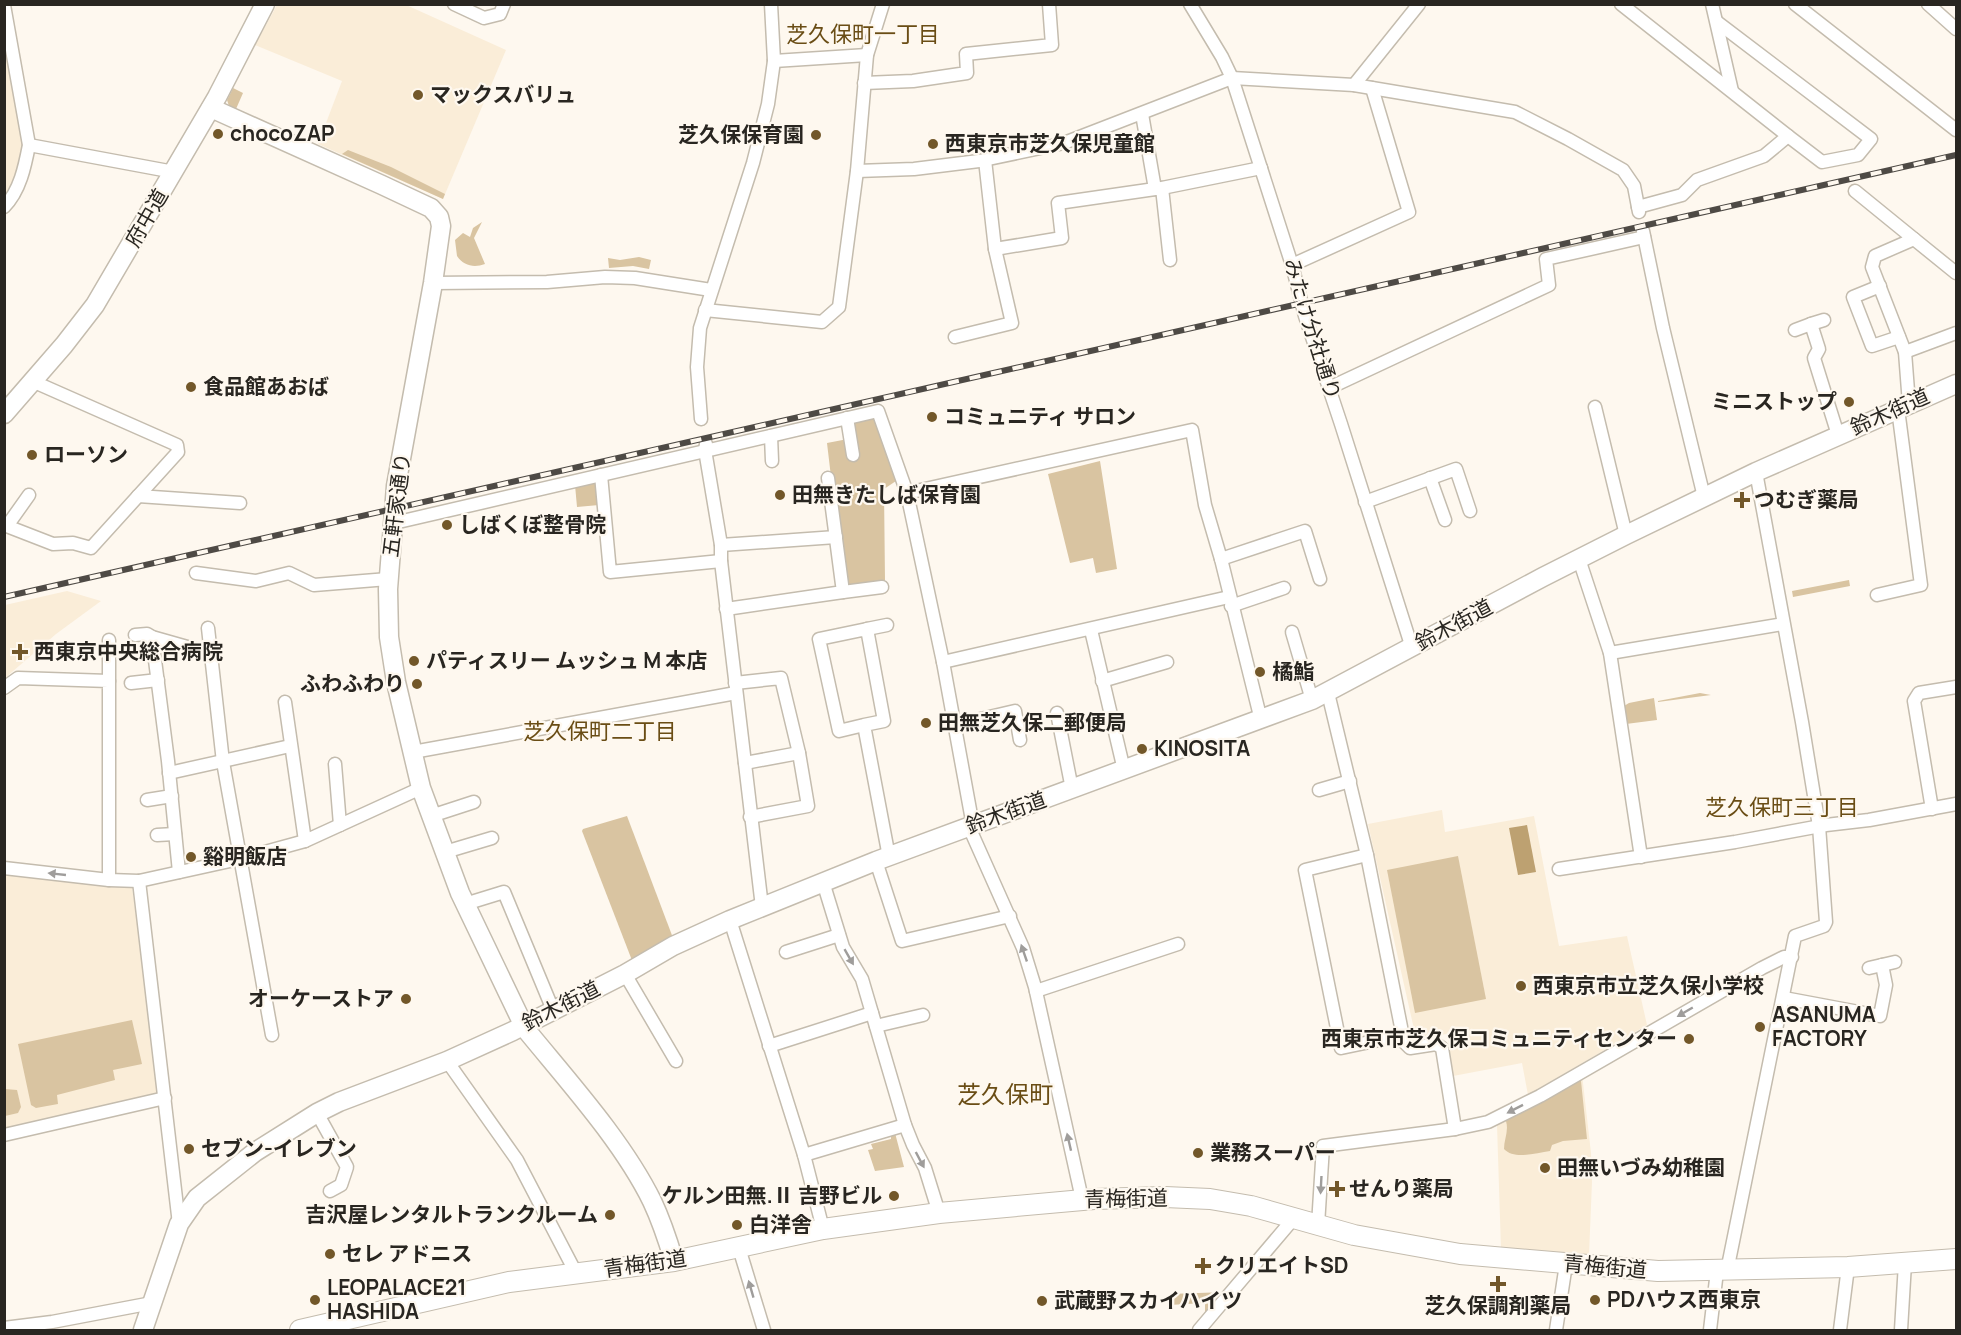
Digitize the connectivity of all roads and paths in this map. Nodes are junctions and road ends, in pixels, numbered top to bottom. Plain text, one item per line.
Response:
1 (265, 4) edge
2 (454, 4) edge
3 (504, 4) edge
4 (771, 4) edge
5 (883, 4) edge
6 (1049, 4) edge
7 (1190, 4) edge
8 (1419, 4) edge
9 (1621, 4) edge
10 (1712, 4) edge
11 (1795, 4) edge
12 (1928, 4) edge
13 (4, 5) edge
14 (1717, 22) junction
15 (1956, 29) edge
16 (867, 55) junction
17 (774, 61) junction
18 (1232, 78) junction
19 (864, 83) junction
20 (1354, 85) junction
21 (1372, 88) junction
22 (1732, 91) junction
23 (211, 108) junction
24 (1142, 114) junction
25 (1956, 130) edge
26 (1788, 136) junction
27 (29, 144) junction
28 (986, 160) junction
29 (1261, 168) junction
30 (857, 171) junction
31 (174, 172) junction
32 (1158, 189) junction
33 (1855, 190) dead end
34 (4, 207) edge
35 (1914, 239) junction
36 (995, 249) junction
37 (1170, 260) dead end
38 (1292, 265) junction
39 (1956, 273) edge
40 (433, 283) junction
41 (1880, 286) junction
42 (711, 290) junction
43 (705, 310) junction
44 (1824, 320) dead end
45 (1811, 324) junction
46 (1795, 330) dead end
47 (1956, 333) edge
48 (955, 337) dead end
49 (1899, 337) junction
50 (1905, 352) junction
51 (32, 381) junction
52 (1956, 384) edge
53 (1329, 388) junction
54 (1903, 406) junction
55 (1595, 407) dead end
56 (4, 414) edge
57 (847, 418) junction
58 (702, 419) dead end
59 (1838, 435) junction
60 (771, 436) junction
61 (705, 447) junction
62 (853, 455) dead end
63 (772, 461) dead end
64 (1756, 472) junction
65 (601, 475) junction
66 (828, 478) dead end
67 (1430, 478) junction
68 (907, 493) junction
69 (29, 495) dead end
70 (138, 496) junction
71 (1704, 497) junction
72 (1365, 502) junction
73 (240, 503) dead end
74 (1470, 511) dead end
75 (1445, 520) dead end
76 (393, 523) junction
77 (6, 525) edge
78 (1626, 535) junction
79 (836, 537) junction
80 (721, 545) junction
81 (1221, 559) junction
82 (1579, 559) junction
83 (721, 561) junction
84 (196, 573) dead end
85 (388, 579) junction
86 (1320, 579) dead end
87 (882, 587) dead end
88 (1284, 588) dead end
89 (843, 592) junction
90 (1877, 595) dead end
91 (1230, 601) junction
92 (726, 609) junction
93 (886, 624) dead end
94 (1783, 624) junction
95 (208, 628) dead end
96 (867, 628) junction
97 (1091, 630) junction
98 (1292, 632) dead end
99 (135, 635) dead end
100 (152, 637) junction
101 (110, 640) dead end
102 (1412, 648) junction
103 (1610, 653) junction
104 (212, 654) junction
105 (943, 662) junction
106 (1167, 663) dead end
107 (158, 680) junction
108 (109, 681) junction
109 (1102, 681) junction
110 (132, 683) dead end
111 (1956, 687) edge
112 (4, 688) edge
113 (735, 688) junction
114 (1320, 697) junction
115 (285, 702) dead end
116 (1057, 712) dead end
117 (1261, 720) junction
118 (864, 725) junction
119 (954, 725) junction
120 (1020, 740) dead end
121 (290, 746) junction
122 (413, 752) junction
123 (799, 753) junction
124 (224, 762) junction
125 (745, 763) junction
126 (335, 764) dead end
127 (1124, 770) junction
128 (169, 773) junction
129 (1350, 781) junction
130 (421, 788) junction
131 (1072, 789) junction
132 (1319, 790) dead end
133 (172, 796) junction
134 (147, 800) dead end
135 (474, 802) dead end
136 (1956, 804) edge
137 (1932, 809) junction
138 (431, 816) junction
139 (750, 817) junction
140 (340, 825) junction
141 (971, 826) junction
142 (1819, 826) junction
143 (175, 834) junction
144 (157, 835) dead end
145 (492, 838) dead end
146 (305, 842) junction
147 (445, 852) junction
148 (1367, 855) junction
149 (1641, 857) junction
150 (239, 859) junction
151 (883, 859) junction
152 (4, 868) edge
153 (1559, 869) dead end
154 (179, 872) junction
155 (109, 880) junction
156 (139, 880) junction
157 (823, 882) junction
158 (465, 904) junction
159 (762, 907) junction
160 (1010, 916) junction
161 (730, 920) junction
162 (839, 935) junction
163 (1178, 944) dead end
164 (786, 952) dead end
165 (1792, 957) junction
166 (1869, 968) dead end
167 (625, 974) junction
168 (1036, 991) junction
169 (1784, 998) junction
170 (553, 1010) junction
171 (872, 1013) junction
172 (923, 1015) dead end
173 (523, 1026) junction
174 (876, 1026) junction
175 (272, 1035) dead end
176 (1403, 1035) junction
177 (769, 1046) junction
178 (447, 1061) junction
179 (676, 1061) dead end
180 (165, 1098) junction
181 (317, 1113) junction
182 (905, 1125) junction
183 (1455, 1129) junction
184 (4, 1135) edge
185 (804, 1155) junction
186 (330, 1191) dead end
187 (1082, 1199) junction
188 (939, 1213) junction
189 (1294, 1218) junction
190 (179, 1224) junction
191 (1318, 1225) junction
192 (823, 1229) junction
193 (739, 1248) junction
194 (1956, 1260) edge
195 (674, 1261) junction
196 (1905, 1263) junction
197 (1566, 1264) junction
198 (1848, 1267) junction
199 (1722, 1271) junction
200 (576, 1273) junction
201 (152, 1303) junction
202 (4, 1328) edge
203 (143, 1330) edge
204 (300, 1330) edge
205 (764, 1330) edge
206 (1199, 1330) edge
207 (1556, 1330) edge
208 (1710, 1330) edge
209 (1840, 1330) edge
210 (1901, 1330) edge

1 - 23 main road, 府中道
2 - 3 street
4 - 17 street
5 - 16 street
6 - 19 street
7 - 18 street, みたけ分社通り
8 - 20 street
9 - 22 street
10 - 14 street
11 - 25 street
12 - 15 street
13 - 27 street
14 - 22 street
14 - 26 street
16 - 17 street
16 - 19 street
17 - 42 street
18 - 20 street
18 - 24 street
18 - 29 street, みたけ分社通り
19 - 30 street
20 - 21 street
21 - 26 street
21 - 38 street
22 - 26 street
23 - 31 main road, 府中道
23 - 40 main road, 五軒家通り
24 - 28 street
24 - 32 street
27 - 31 street
27 - 34 street
28 - 30 street
28 - 36 street
29 - 32 street
29 - 38 street, みたけ分社通り
30 - 43 street
31 - 51 main road, 府中道
32 - 36 street
32 - 37 street
33 - 35 street
35 - 39 street
35 - 41 street
36 - 48 street
38 - 53 street, みたけ分社通り
40 - 42 street
40 - 76 main road, 五軒家通り
41 - 49 street
41 - 49 street
42 - 43 street
43 - 58 street
44 - 45 street
45 - 46 street
45 - 59 street
47 - 50 street
49 - 50 street
50 - 54 street
51 - 56 main road, 府中道
51 - 70 street
52 - 54 main road, 鈴木街道
53 - 71 street
53 - 72 street, みたけ分社通り
54 - 59 main road, 鈴木街道
54 - 90 street
55 - 78 street
57 - 60 street
57 - 62 street
57 - 68 street
59 - 64 main road, 鈴木街道
60 - 61 street
60 - 63 street
61 - 65 street
61 - 80 street
64 - 71 main road, 鈴木街道
64 - 94 street
65 - 76 street
65 - 83 street
66 - 79 street
67 - 72 street
67 - 74 street
67 - 75 street
68 - 81 street
68 - 105 street
69 - 77 street
70 - 73 street
70 - 77 street
71 - 78 main road, 鈴木街道
72 - 102 street, みたけ分社通り
76 - 85 main road, 五軒家通り
78 - 82 main road, 鈴木街道
79 - 80 street
79 - 89 street
80 - 83 street
81 - 86 street
81 - 91 street
82 - 102 main road, 鈴木街道
82 - 103 street
83 - 92 street
84 - 85 street
85 - 122 main road, 五軒家通り
87 - 89 street
88 - 91 street
89 - 92 street
91 - 97 street
91 - 117 street
92 - 113 street
93 - 96 street
94 - 103 street
94 - 142 street
95 - 104 street
96 - 118 street
96 - 118 street
97 - 105 street
97 - 109 street
98 - 114 street
99 - 100 street
100 - 104 street
100 - 107 street
101 - 108 street
102 - 114 main road, 鈴木街道
103 - 149 street
104 - 124 street
105 - 119 street
106 - 109 street
107 - 110 street
107 - 128 street
108 - 112 street
108 - 155 street
109 - 127 street
111 - 137 street
113 - 122 street
113 - 123 street
113 - 125 street
114 - 117 main road, 鈴木街道
114 - 129 street
115 - 121 street
116 - 131 street
117 - 127 main road, 鈴木街道
118 - 151 street
119 - 120 street
119 - 141 street
121 - 124 street
121 - 146 street
122 - 130 main road, 五軒家通り
123 - 125 street
123 - 139 street
124 - 128 street
124 - 150 street
125 - 139 street
126 - 140 street
127 - 131 main road, 鈴木街道
128 - 133 street
129 - 132 street
129 - 148 street
130 - 138 main road, 五軒家通り
130 - 140 street
131 - 141 main road, 鈴木街道
133 - 134 street
133 - 143 street
135 - 138 street
136 - 137 street
137 - 142 street
138 - 147 main road, 五軒家通り
139 - 159 street
140 - 146 street
141 - 151 main road, 鈴木街道
141 - 160 street
142 - 149 street
142 - 165 street
143 - 144 street
143 - 154 street
145 - 147 street
146 - 150 street
147 - 158 main road, 五軒家通り
148 - 176 street
148 - 176 street
149 - 153 street
150 - 154 street
150 - 175 street
151 - 157 main road, 鈴木街道
151 - 160 street
155 -> 152 street
154 - 156 street
155 - 156 street
156 - 180 street
157 - 159 main road, 鈴木街道
157 - 162 street
158 - 170 street
158 - 173 main road, 五軒家通り
159 - 161 main road, 鈴木街道
168 -> 160 street
161 - 167 main road, 鈴木街道
161 - 177 street
162 - 164 street
162 -> 171 street
163 - 168 street
165 - 169 street
165 -> 183 street
166 - 169 street
167 - 170 main road, 鈴木街道
167 - 179 street
187 -> 168 street
169 - 199 street
170 - 173 main road, 鈴木街道
171 - 174 street
171 - 177 street
172 - 174 street
173 - 178 main road, 鈴木街道
173 - 195 main road, 五軒家通り
174 - 182 street
176 - 183 street
177 - 185 street
178 - 181 main road, 鈴木街道
178 - 200 street
180 - 184 street
180 - 190 street
181 - 186 street
181 - 190 main road, 鈴木街道
182 - 185 street
182 -> 188 street
183 -> 191 street
185 - 192 street
187 - 188 main road, 青梅街道
187 - 189 main road, 青梅街道
188 - 192 main road, 青梅街道
189 - 191 main road, 青梅街道
189 - 206 street
190 - 201 main road, 鈴木街道
191 - 197 main road, 青梅街道
192 - 193 main road, 青梅街道
193 - 195 main road, 青梅街道
205 -> 193 street
194 - 196 main road, 青梅街道
195 - 200 main road, 青梅街道
196 - 198 main road, 青梅街道
196 - 210 street
197 - 199 main road, 青梅街道
197 - 207 street
198 - 199 main road, 青梅街道
198 - 209 street
199 - 208 street
200 - 204 main road, 青梅街道
201 - 202 street
201 - 203 main road, 鈴木街道

